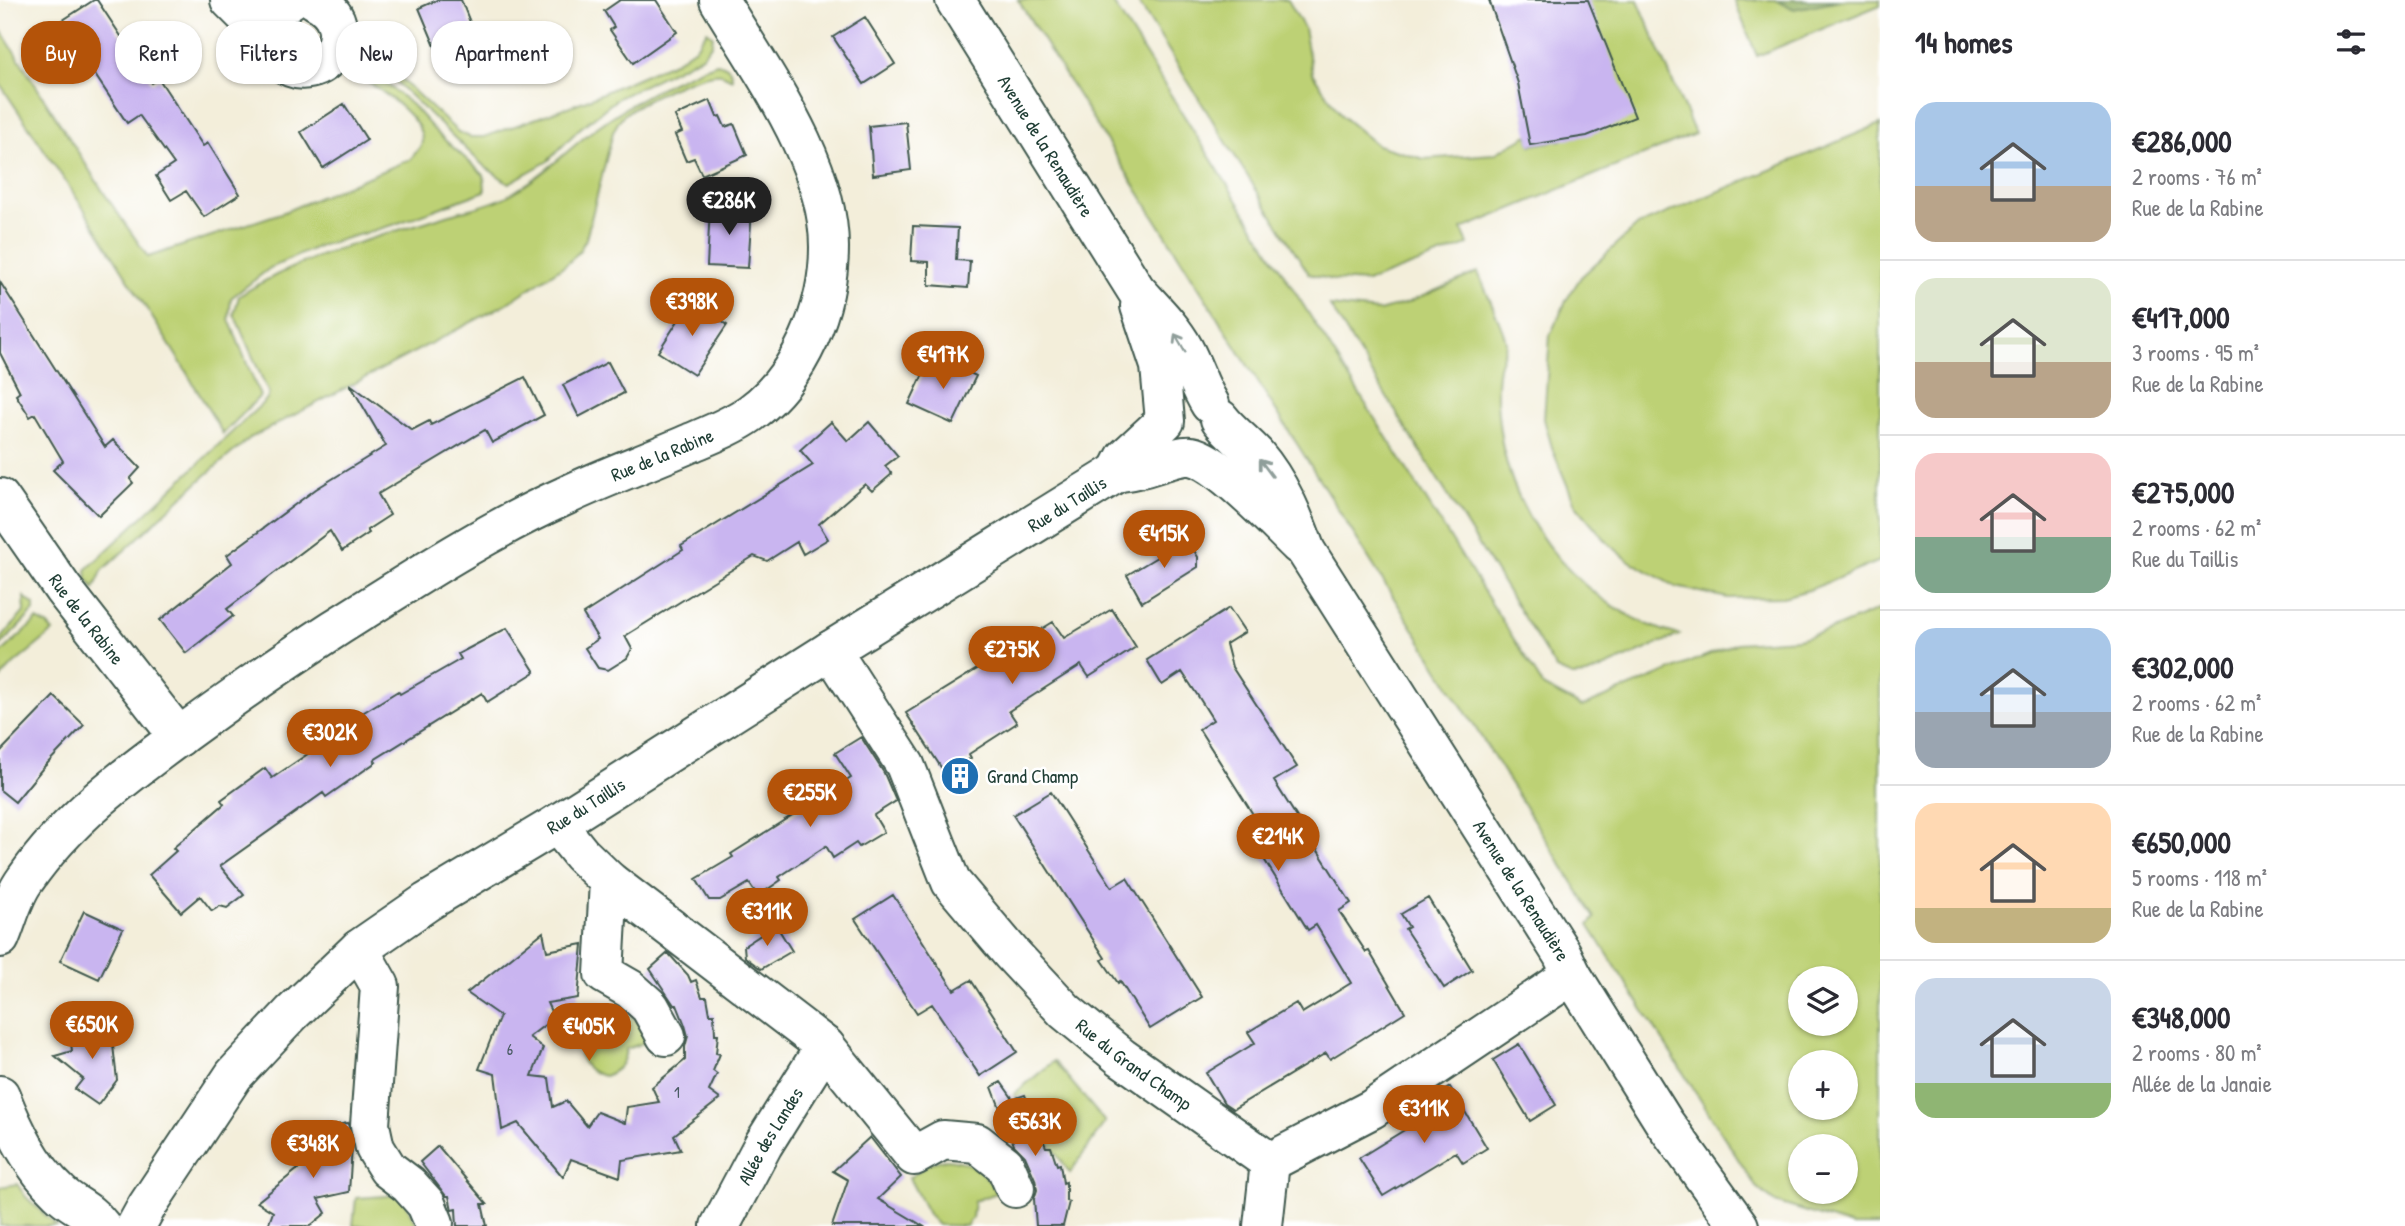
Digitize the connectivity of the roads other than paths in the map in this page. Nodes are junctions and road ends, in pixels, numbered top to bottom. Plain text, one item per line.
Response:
1 (230, 0) edge
2 (290, 0) edge
3 (315, 0) edge
4 (719, 0) edge
5 (955, 0) edge
6 (251, 21) edge
7 (270, 21) edge
8 (322, 64) edge
9 (1136, 290) junction
10 (1215, 412) junction
11 (1165, 421) junction
12 (1189, 455) junction
13 (1118, 472) junction
14 (0, 498) edge
15 (1306, 551) junction
16 (831, 650) junction
17 (178, 737) junction
18 (556, 824) junction
19 (609, 881) junction
20 (0, 938) edge
21 (359, 949) junction
22 (1572, 975) junction
23 (666, 1036) dead end
24 (825, 1046) junction
25 (0, 1095) edge
26 (1270, 1162) junction
27 (1015, 1188) dead end
28 (434, 1223) dead end
29 (101, 1226) edge
30 (136, 1226) edge
31 (720, 1226) edge
32 (1264, 1226) edge
33 (1739, 1226) edge

1 - 6 street
2 - 7 street
3 - 8 street
4 - 17 street, Rue de la Rabine
5 - 9 street, Avenue de la Renaudière
10 -> 9 street, Avenue de la Renaudière
9 - 11 street, Avenue de la Renaudière
10 - 11 street
10 - 12 street
15 -> 10 street, Avenue de la Renaudière
11 - 12 street, Avenue de la Renaudière
11 - 13 street, Rue du Taillis
12 - 13 street, Rue du Taillis
12 - 15 street, Avenue de la Renaudière
13 - 16 street, Rue du Taillis
14 - 17 street, Rue de la Rabine
15 - 22 street, Avenue de la Renaudière
16 - 18 street, Rue du Taillis
16 - 26 street, Rue du Grand Champ
17 - 20 street, Rue de la Rabine
18 - 19 street
18 - 21 street, Rue du Taillis
19 - 23 street
19 - 24 street
21 - 28 street
21 - 30 street, Rue du Taillis
22 - 26 street
22 - 33 street, Avenue de la Renaudière
24 - 27 street
24 - 31 street, Allée des Landes
25 - 29 street
26 - 32 street

